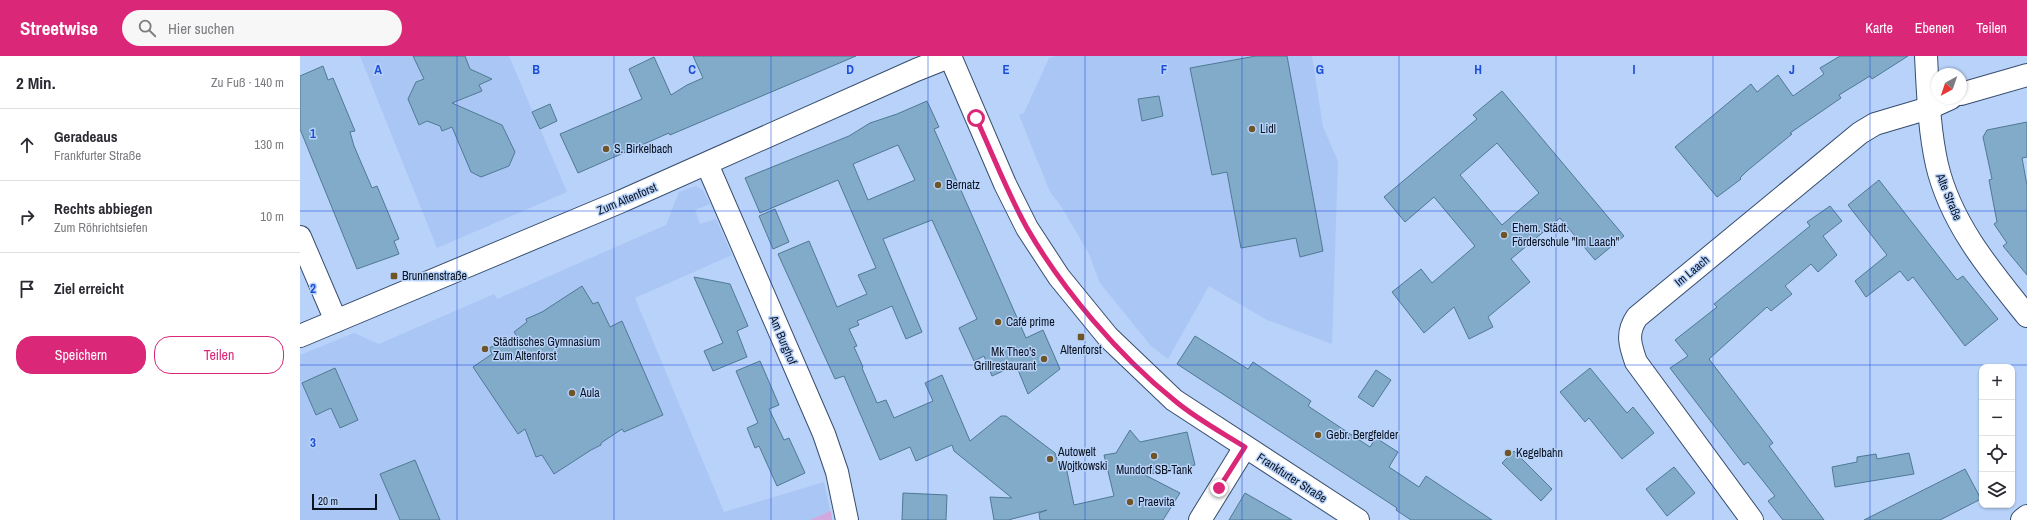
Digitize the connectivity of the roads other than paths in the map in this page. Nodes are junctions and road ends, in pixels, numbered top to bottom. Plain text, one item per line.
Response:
1 (951, 56) edge
2 (1926, 56) edge
3 (2027, 75) edge
4 (1967, 92) edge
5 (1938, 104) edge
6 (1929, 108) junction
7 (707, 164) junction
8 (300, 237) edge
9 (2027, 316) edge
10 (336, 321) junction
11 (300, 336) edge
12 (1245, 447) junction
13 (2027, 516) edge
14 (847, 520) edge
15 (1200, 520) edge
16 (1358, 520) edge
17 (1752, 520) edge
18 (2022, 520) edge

1 - 7 street, Zum Altenforst
1 - 12 street, Frankfurter Straße
2 - 6 street, Alte Straße
3 - 4 street
5 - 6 street, Im Laach
6 - 9 street, Alte Straße
6 - 17 street, Im Laach
7 - 10 street, Zum Altenforst
7 - 14 street, Am Burghof
8 - 10 street
10 - 11 street, Zum Altenforst
12 - 15 street
12 - 16 street, Frankfurter Straße
13 - 18 street

